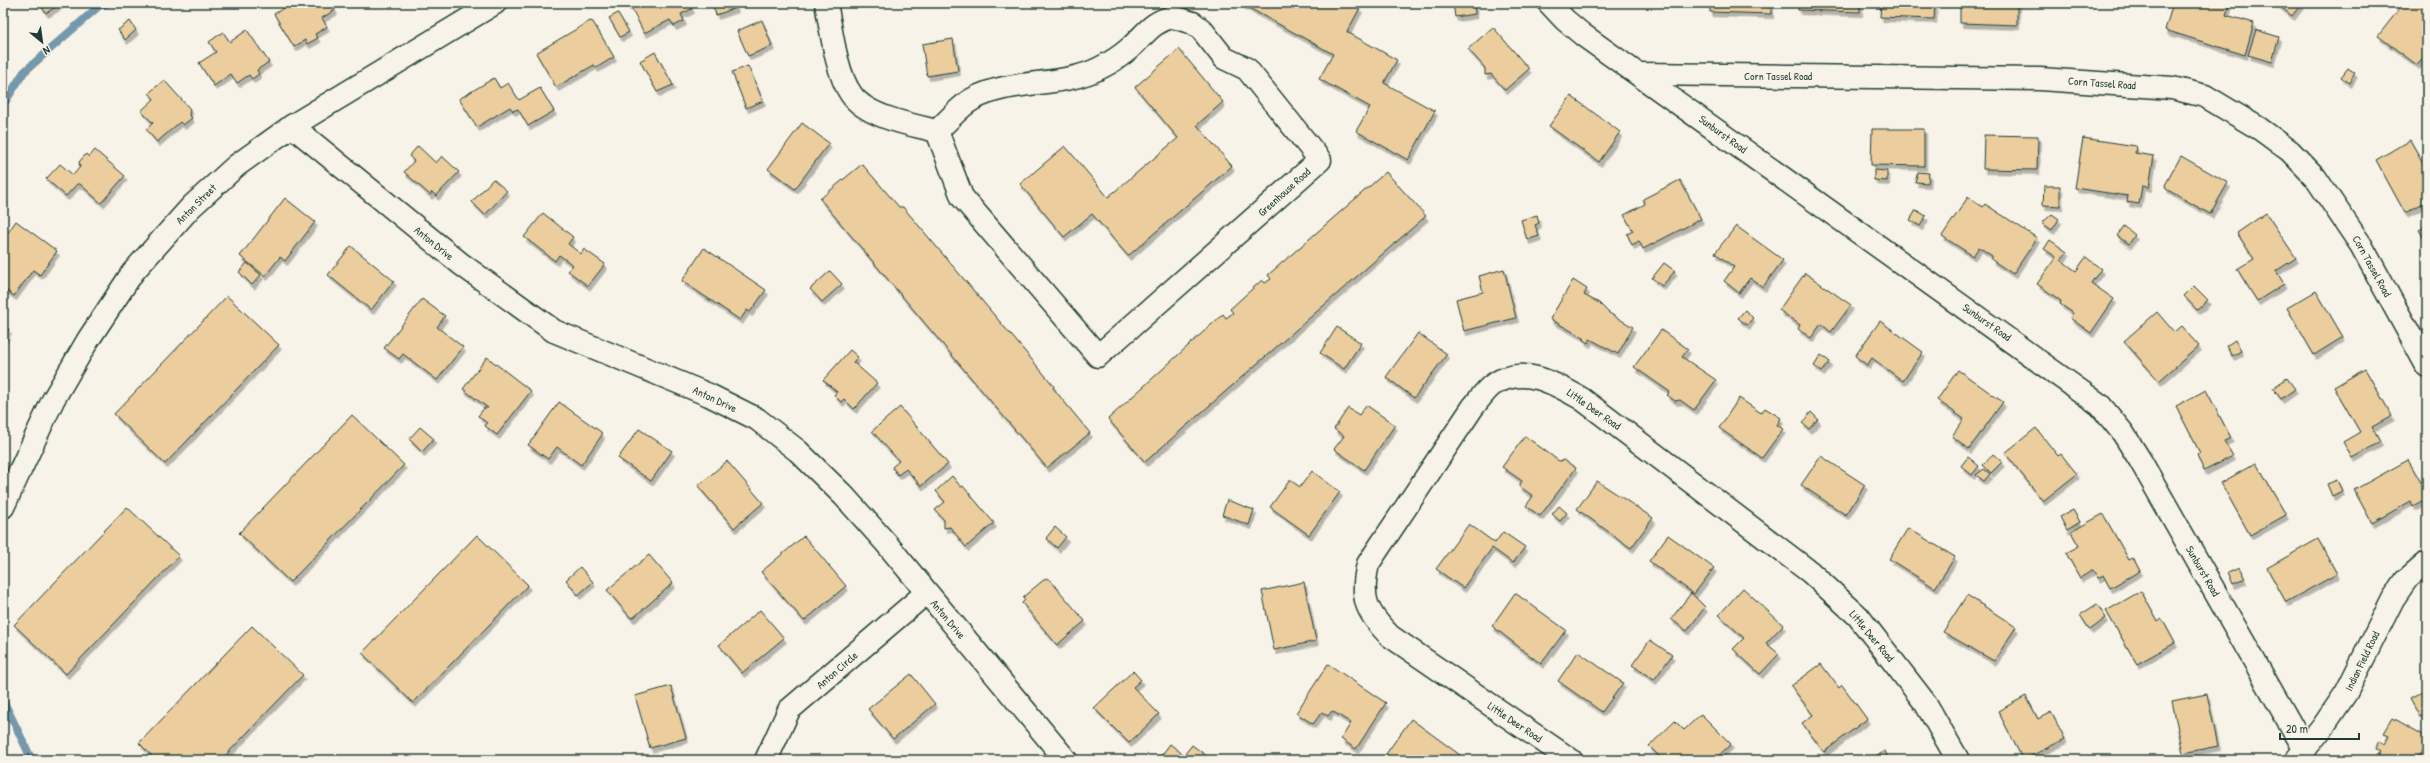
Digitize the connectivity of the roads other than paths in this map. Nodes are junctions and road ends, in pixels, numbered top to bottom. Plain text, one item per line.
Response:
1 (495, 3) edge
2 (826, 3) edge
3 (1549, 3) edge
4 (1640, 74) junction
5 (292, 126) junction
6 (937, 131) junction
7 (2427, 366) edge
8 (3, 507) edge
9 (2427, 562) edge
10 (926, 593) junction
11 (2301, 755) edge
12 (766, 760) edge
13 (1066, 760) edge
14 (1571, 760) edge
15 (1958, 760) edge

1 - 5 street, Anton Street
2 - 6 street
3 - 4 street, Sunburst Road
4 - 7 street, Corn Tassel Road
4 - 11 street, Sunburst Road
5 - 8 street, Anton Street
5 - 10 street, Anton Drive
6 - 6 street, Greenhouse Road
9 - 11 street, Indian Field Road
10 - 12 street, Anton Circle
10 - 13 street, Anton Drive
14 - 15 street, Little Deer Road

